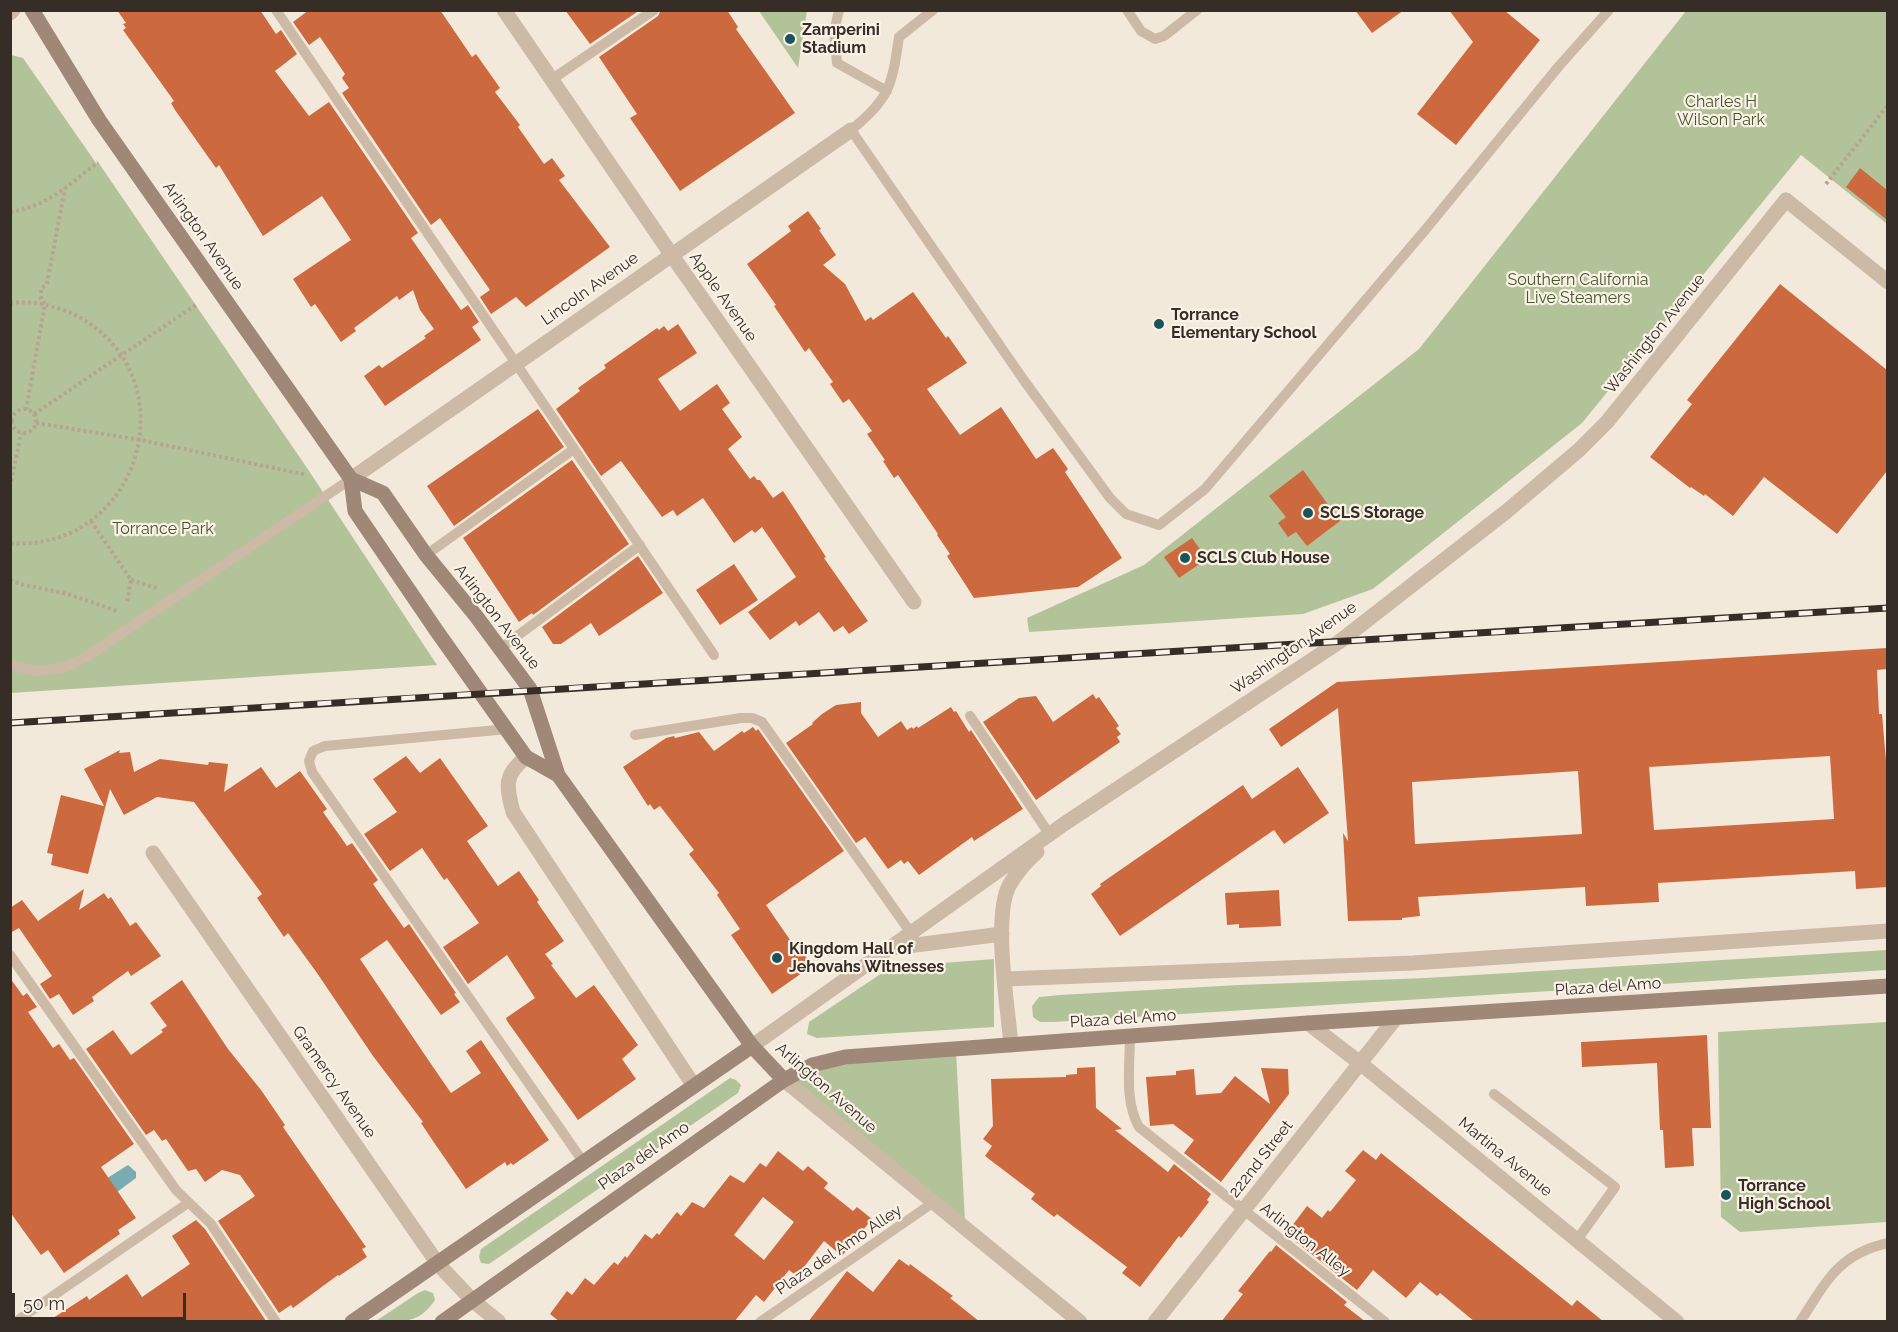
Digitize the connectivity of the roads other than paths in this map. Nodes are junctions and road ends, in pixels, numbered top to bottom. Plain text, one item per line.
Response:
1 (32, 10) edge
2 (276, 10) edge
3 (504, 10) edge
4 (654, 10) edge
5 (839, 10) edge
6 (933, 10) edge
7 (1127, 10) edge
8 (1197, 10) edge
9 (1609, 10) edge
10 (551, 80) junction
11 (887, 91) junction
12 (851, 130) junction
13 (671, 254) junction
14 (1887, 282) edge
15 (516, 363) junction
16 (574, 449) junction
17 (351, 478) junction
18 (640, 545) junction
19 (426, 555) junction
20 (914, 602) dead end
21 (501, 648) junction
22 (714, 655) dead end
23 (10, 665) edge
24 (970, 716) dead end
25 (508, 729) junction
26 (635, 735) dead end
27 (526, 757) junction
28 (558, 775) junction
29 (1064, 824) junction
30 (1050, 835) junction
31 (153, 853) dead end
32 (1887, 931) edge
33 (911, 933) junction
34 (1002, 934) junction
35 (889, 949) junction
36 (10, 955) edge
37 (1005, 979) junction
38 (1887, 986) edge
39 (1395, 1019) junction
40 (1308, 1023) junction
41 (1130, 1036) junction
42 (1011, 1045) junction
43 (752, 1046) junction
44 (1360, 1063) junction
45 (784, 1080) junction
46 (694, 1086) junction
47 (1494, 1094) dead end
48 (584, 1163) junction
49 (934, 1202) junction
50 (188, 1203) junction
51 (1243, 1211) junction
52 (1577, 1240) junction
53 (1887, 1243) edge
54 (438, 1264) junction
55 (472, 1300) junction
56 (775, 1318) edge
57 (15, 1322) edge
58 (276, 1322) edge
59 (352, 1322) edge
60 (441, 1322) edge
61 (499, 1322) edge
62 (760, 1322) edge
63 (1080, 1322) edge
64 (1155, 1322) edge
65 (1384, 1322) edge
66 (1677, 1322) edge
67 (1800, 1322) edge

1 - 17 main road, Arlington Avenue
2 - 15 lane
3 - 10 street, Apple Avenue
4 - 10 lane
5 - 11 lane
6 - 11 lane
7 - 8 lane
9 - 12 lane
10 - 13 street, Apple Avenue
11 - 12 lane
12 - 13 street, Lincoln Avenue
13 - 15 street, Lincoln Avenue
13 - 20 street, Apple Avenue
14 - 29 street, Washington Avenue
15 - 16 lane
15 - 17 street, Lincoln Avenue
16 - 18 lane
16 - 19 lane
17 - 19 main road, Arlington Avenue
17 - 23 lane
17 - 25 main road, Arlington Avenue
18 - 21 lane
18 - 22 lane
19 - 21 main road, Arlington Avenue
21 - 28 main road, Arlington Avenue
24 - 30 lane
25 - 27 main road, Arlington Avenue
25 - 48 lane
26 - 33 lane
27 - 28 main road, Arlington Avenue
27 - 46 street
28 - 43 main road, Arlington Avenue
29 - 30 street, Washington Avenue
29 - 34 street
30 - 33 street, Washington Avenue
31 - 54 street, Gramercy Avenue
32 - 37 street
33 - 35 street, Washington Avenue
34 - 35 street
34 - 37 street
35 - 43 street, Washington Avenue
36 - 50 lane
37 - 42 street
38 - 39 main road, Plaza del Amo
39 - 40 main road, Plaza del Amo
39 - 44 street, 222nd Street
40 - 41 main road, Plaza del Amo
40 - 44 street, Martina Avenue
41 - 42 main road, Plaza del Amo
41 - 51 lane, Arlington Alley
42 - 45 main road, Plaza del Amo
43 - 45 main road, Arlington Avenue
43 - 46 main road, Plaza del Amo
44 - 51 street, 222nd Street
44 - 52 street, Martina Avenue
45 - 49 street, Arlington Avenue
45 - 55 main road, Plaza del Amo
46 - 48 main road, Plaza del Amo
47 - 52 lane
48 - 54 main road, Plaza del Amo
49 - 56 lane, Plaza del Amo Alley
49 - 63 street, Arlington Avenue
50 - 57 lane
50 - 58 lane
51 - 64 street, 222nd Street
51 - 65 lane, Arlington Alley
52 - 66 street, Martina Avenue
53 - 67 lane
54 - 55 street, Gramercy Avenue
54 - 59 main road, Plaza del Amo
55 - 60 main road, Plaza del Amo
55 - 61 street, Gramercy Avenue
56 - 62 lane, Plaza del Amo Alley

